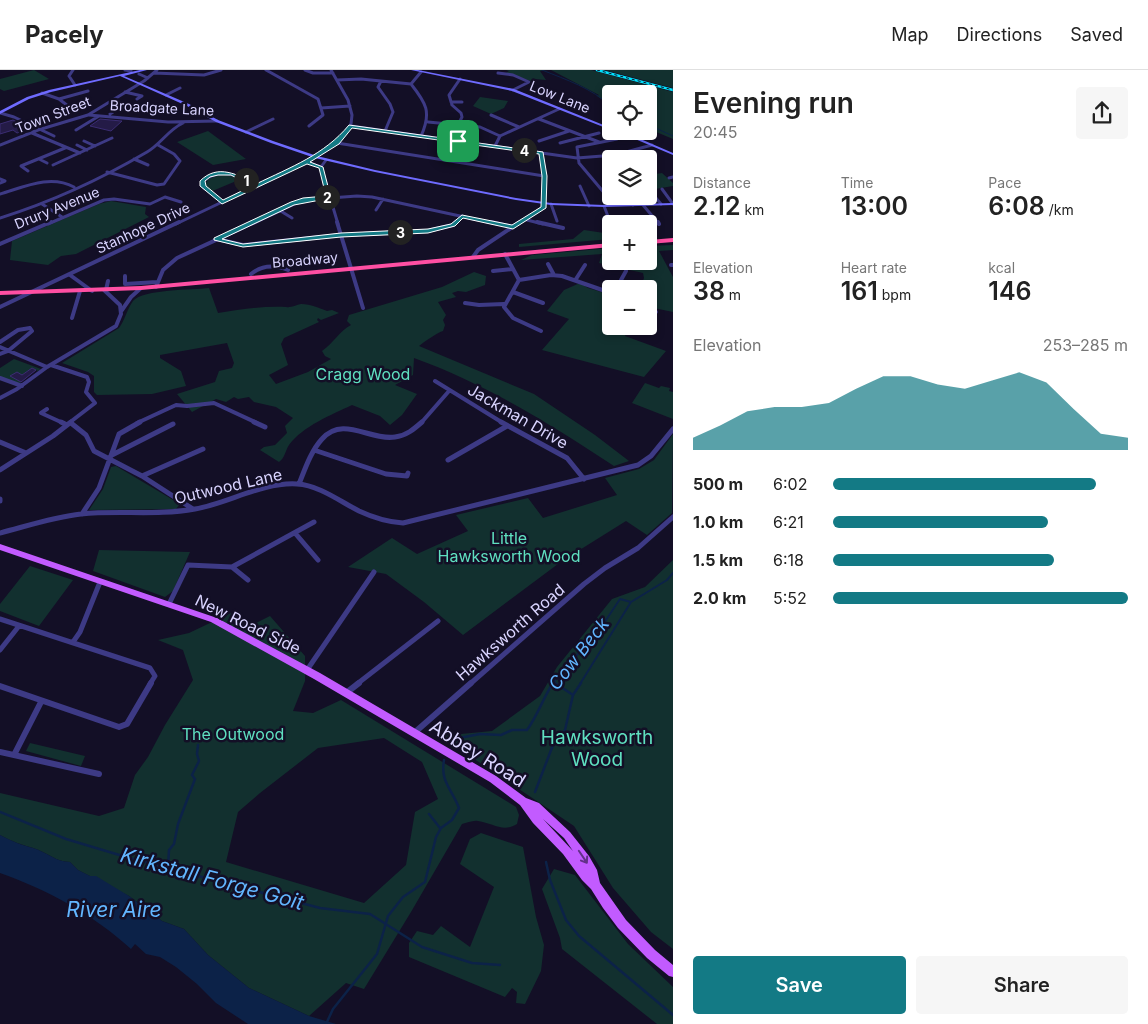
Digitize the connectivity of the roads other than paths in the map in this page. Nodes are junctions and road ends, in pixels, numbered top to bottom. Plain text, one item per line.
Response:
1 (73, 70) edge
2 (125, 70) edge
3 (145, 70) edge
4 (175, 70) edge
5 (220, 70) edge
6 (266, 70) edge
7 (305, 70) edge
8 (413, 70) edge
9 (131, 71) edge
10 (155, 72) edge
11 (332, 72) edge
12 (421, 72) junction
13 (433, 72) edge
14 (498, 73) dead end
15 (139, 74) dead end
16 (120, 75) junction
17 (177, 75) junction
18 (148, 78) junction
19 (460, 79) junction
20 (337, 80) junction
21 (381, 81) junction
22 (138, 84) junction
23 (411, 84) junction
24 (75, 85) junction
25 (180, 88) dead end
26 (513, 90) junction
27 (88, 91) dead end
28 (124, 92) junction
29 (42, 93) junction
30 (166, 95) junction
31 (59, 99) junction
32 (136, 99) dead end
33 (451, 102) junction
34 (462, 102) dead end
35 (106, 104) junction
36 (111, 105) tunnel mouth
37 (68, 106) dead end
38 (115, 106) dead end
39 (350, 106) junction
40 (321, 108) junction
41 (559, 109) junction
42 (0, 113) edge
43 (110, 114) dead end
44 (88, 115) junction
45 (491, 115) dead end
46 (99, 116) junction
47 (273, 119) dead end
48 (539, 119) junction
49 (217, 121) junction
50 (168, 122) junction
51 (428, 122) junction
52 (183, 123) junction
53 (458, 125) junction
54 (309, 126) dead end
55 (350, 126) junction
56 (602, 126) edge
57 (172, 127) junction
58 (519, 127) junction
59 (38, 130) junction
60 (76, 130) dead end
61 (570, 130) junction
62 (385, 131) junction
63 (246, 132) junction
64 (32, 133) junction
65 (599, 133) dead end
66 (54, 136) dead end
67 (421, 136) junction
68 (500, 136) junction
69 (585, 136) junction
70 (112, 138) dead end
71 (608, 140) edge
72 (640, 140) edge
73 (84, 141) dead end
74 (539, 141) dead end
75 (599, 142) junction
76 (337, 143) junction
77 (560, 143) dead end
78 (0, 145) edge
79 (77, 145) dead end
80 (158, 145) junction
81 (652, 145) junction
82 (95, 146) junction
83 (495, 146) junction
84 (65, 148) junction
85 (87, 150) junction
86 (635, 150) edge
87 (80, 153) junction
88 (542, 153) junction
89 (673, 154) edge
90 (316, 157) junction
91 (577, 157) junction
92 (602, 157) edge
93 (39, 159) junction
94 (134, 159) junction
95 (326, 160) junction
96 (306, 162) junction
97 (47, 164) dead end
98 (53, 165) dead end
99 (148, 165) dead end
100 (321, 167) junction
101 (28, 171) dead end
102 (107, 172) junction
103 (544, 176) junction
104 (0, 179) edge
105 (0, 183) edge
106 (256, 186) junction
107 (580, 186) dead end
108 (74, 187) junction
109 (662, 189) dead end
110 (602, 191) edge
111 (0, 194) edge
112 (329, 197) junction
113 (384, 199) junction
114 (657, 199) edge
115 (182, 202) dead end
116 (222, 202) junction
117 (545, 203) junction
118 (42, 204) junction
119 (551, 204) junction
120 (657, 204) edge
121 (661, 204) junction
122 (673, 204) edge
123 (633, 205) edge
124 (646, 205) edge
125 (589, 206) junction
126 (604, 206) junction
127 (279, 210) junction
128 (376, 210) dead end
129 (608, 215) edge
130 (462, 216) junction
131 (62, 217) junction
132 (0, 218) edge
133 (292, 218) dead end
134 (527, 220) junction
135 (557, 221) dead end
136 (659, 224) dead end
137 (513, 227) junction
138 (563, 228) dead end
139 (341, 235) junction
140 (216, 239) junction
141 (673, 240) edge
142 (657, 241) edge
143 (0, 244) edge
144 (602, 245) edge
145 (505, 254) junction
146 (473, 257) junction
147 (548, 264) dead end
148 (585, 265) dead end
149 (350, 269) junction
150 (288, 270) dead end
151 (513, 270) junction
152 (493, 271) dead end
153 (626, 271) dead end
154 (251, 274) dead end
155 (70, 275) junction
156 (554, 275) junction
157 (125, 276) dead end
158 (576, 279) junction
159 (519, 280) junction
160 (621, 280) edge
161 (108, 281) dead end
162 (156, 284) junction
163 (124, 287) junction
164 (141, 288) junction
165 (105, 290) junction
166 (602, 290) edge
167 (35, 291) junction
168 (80, 291) junction
169 (92, 291) junction
170 (514, 292) junction
171 (0, 293) edge
172 (465, 302) dead end
173 (544, 303) dead end
174 (504, 304) junction
175 (0, 307) edge
176 (363, 308) dead end
177 (122, 310) junction
178 (72, 318) dead end
179 (541, 331) dead end
180 (0, 342) edge
181 (0, 347) edge
182 (8, 351) junction
183 (0, 354) edge
184 (49, 366) junction
185 (0, 378) edge
186 (435, 381) dead end
187 (22, 386) junction
188 (449, 391) junction
189 (0, 398) edge
190 (47, 409) dead end
191 (69, 424) junction
192 (173, 424) dead end
193 (507, 426) junction
194 (265, 427) dead end
195 (673, 429) edge
196 (0, 442) edge
197 (204, 449) dead end
198 (314, 450) junction
199 (26, 453) junction
200 (111, 457) junction
201 (448, 460) dead end
202 (0, 470) edge
203 (142, 476) junction
204 (407, 476) dead end
205 (584, 479) junction
206 (299, 484) junction
207 (194, 509) junction
208 (82, 514) junction
209 (673, 517) edge
210 (314, 522) dead end
211 (0, 533) edge
212 (295, 533) junction
213 (0, 547) edge
214 (318, 560) dead end
215 (232, 567) junction
216 (374, 572) dead end
217 (248, 580) dead end
218 (100, 582) junction
219 (169, 604) junction
220 (0, 619) edge
221 (438, 621) dead end
222 (19, 626) junction
223 (73, 642) junction
224 (0, 650) edge
225 (307, 670) junction
226 (0, 686) edge
227 (346, 693) junction
228 (41, 702) junction
229 (414, 733) junction
230 (0, 752) edge
231 (14, 755) junction
232 (99, 774) dead end
233 (673, 972) edge

1 - 24 street
2 - 9 street
3 - 16 street
4 - 17 street
5 - 17 street
6 - 40 street
7 - 11 street
8 - 12 street, Low Lane
10 - 17 street
10 - 18 street, Town Street
11 - 20 street
12 - 13 street, Low Lane
12 - 23 street
13 - 19 street, Low Lane
14 - 26 street
15 - 18 street
16 - 22 street
16 - 24 street
18 - 22 street, Town Street
19 - 26 street, Low Lane
19 - 33 street
20 - 21 street
20 - 39 street
21 - 23 street
21 - 62 street
22 - 28 street, Town Street
22 - 30 street
23 - 51 street
24 - 29 street
25 - 30 street
26 - 41 street, Low Lane
27 - 31 street
28 - 32 street
28 - 35 street, Town Street
29 - 31 street
29 - 42 street
30 - 49 street
31 - 37 street
33 - 34 street
33 - 53 street
35 - 36 street
35 - 44 street, Town Street
38 - 43 street
39 - 40 street
39 - 55 street
40 - 54 street
41 - 48 street
41 - 56 street, Low Lane
42 - 59 street
44 - 46 street, Broadgate Lane
44 - 59 street, Town Street
45 - 58 street
46 - 50 street, Broadgate Lane
46 - 60 street
47 - 63 street
48 - 58 street
48 - 61 street
49 - 52 street, Broadgate Lane
49 - 63 street, Broadgate Lane
50 - 52 street, Broadgate Lane
50 - 57 street
51 - 53 street
51 - 67 street
52 - 57 street
53 - 68 street
55 - 62 street
55 - 76 street, Stanhope Drive
57 - 80 street
58 - 68 street
59 - 64 street, Town Street
59 - 66 street
61 - 69 street
61 - 74 street
62 - 67 street
63 - 90 street, Broadgate Lane
64 - 78 street, Town Street
64 - 84 street
65 - 69 street
67 - 83 street
68 - 83 street
69 - 75 street
69 - 77 street
70 - 82 street
71 - 75 street
72 - 81 street
73 - 82 street
75 - 91 street
76 - 90 street, Stanhope Drive
76 - 103 street
79 - 85 street
80 - 94 street
80 - 102 street
81 - 86 street
81 - 89 street
82 - 85 street
83 - 88 street
84 - 87 street
84 - 93 street
85 - 87 street
87 - 98 street
88 - 91 street
88 - 103 street
90 - 95 street, Broadgate Lane
90 - 96 street, Stanhope Drive
91 - 92 street
91 - 110 street
93 - 97 street
93 - 101 street
94 - 99 street
94 - 102 street
95 - 100 street
95 - 117 street, Broadgate Lane
96 - 100 street
96 - 106 street, Stanhope Drive
100 - 112 street
102 - 108 street
103 - 117 street
104 - 105 street
106 - 116 street, Stanhope Drive
106 - 116 street
107 - 125 street
108 - 111 street
108 - 118 street
109 - 122 street
112 - 113 street
112 - 127 street
112 - 139 street
113 - 128 street
113 - 130 street
114 - 121 street
115 - 131 street, Drury Avenue
116 - 155 street, Stanhope Drive
117 - 119 street, Broadgate Lane
117 - 134 street
118 - 131 street
118 - 132 street
119 - 125 street, Broadgate Lane
119 - 135 street
120 - 121 street, Broadgate Lane
121 - 122 street, Broadgate Lane
123 - 126 street, Broadgate Lane
124 - 136 street
125 - 126 street, Broadgate Lane
126 - 129 street
127 - 133 street
127 - 140 street
130 - 137 street
130 - 139 street
131 - 143 street, Drury Avenue
134 - 137 street
134 - 138 street
137 - 146 street
139 - 140 street
139 - 149 street
140 - 162 street
141 - 142 highway
144 - 145 highway, Broadway
145 - 146 highway, Broadway
145 - 151 street
146 - 149 highway, Broadway
147 - 156 street
148 - 158 street
149 - 162 highway, Broadway
149 - 176 street
150 - 154 street
151 - 152 street
151 - 159 street
153 - 160 street
155 - 167 street, Stanhope Drive
155 - 169 street
156 - 158 street
156 - 159 street
157 - 163 street
158 - 166 street
159 - 170 street
161 - 165 street
162 - 163 street
162 - 164 highway, Broadway
163 - 164 highway, Broadway
163 - 165 highway, Broadway
164 - 177 street
165 - 169 highway, Broadway
165 - 177 street
167 - 168 highway, Broadway
167 - 171 highway, Broadway
167 - 175 street, Stanhope Drive
168 - 169 highway, Broadway
168 - 178 street
170 - 173 street
170 - 174 street
172 - 174 street
174 - 179 street
177 - 184 street
180 - 182 street
181 - 182 street
182 - 183 street
182 - 184 street
184 - 187 street
184 - 191 street
185 - 187 street
186 - 188 street, Jackman Drive
187 - 189 street
188 - 193 street, Jackman Drive
188 - 198 street
190 - 191 street
191 - 199 street
191 - 200 street
192 - 200 street
193 - 201 street
193 - 205 street, Jackman Drive
194 - 200 street
195 - 205 street, Outwood Lane
196 - 199 street
197 - 203 street
198 - 204 street
198 - 206 street
199 - 202 street
200 - 203 street
200 - 208 street
203 - 207 street
205 - 206 street, Outwood Lane
206 - 207 street, Outwood Lane
207 - 208 street, Outwood Lane
208 - 211 street, Outwood Lane
209 - 229 street, Hawksworth Road
210 - 212 street
212 - 214 street
212 - 215 street
213 - 218 main road, New Road Side
215 - 217 street
215 - 219 street
216 - 225 street
218 - 219 main road, New Road Side
218 - 223 street
219 - 225 main road, New Road Side
220 - 222 street
221 - 227 street
222 - 223 street
222 - 224 street
223 - 228 street
225 - 227 main road, New Road Side
226 - 228 street
227 - 229 main road, New Road Side
228 - 231 street
229 - 233 main road, Abbey Road
230 - 231 street
231 - 232 street

